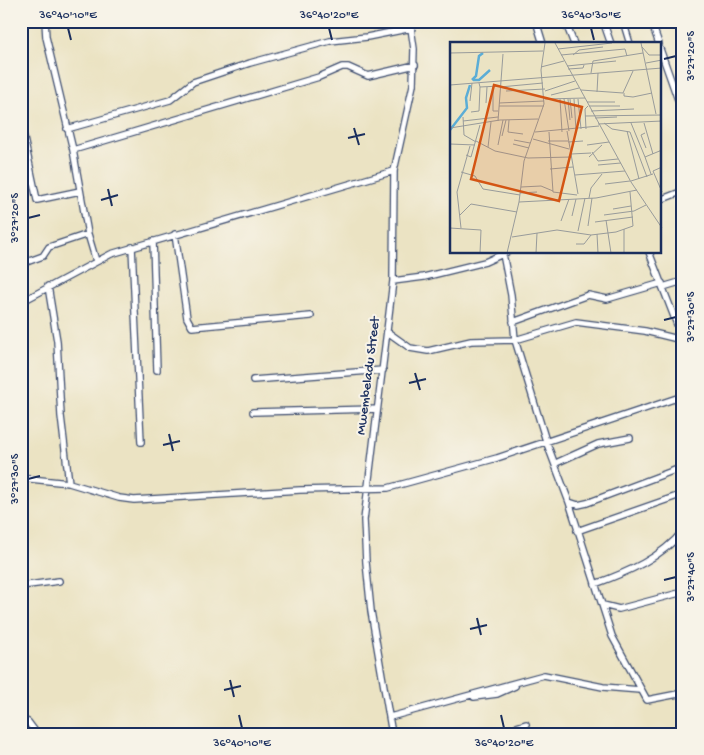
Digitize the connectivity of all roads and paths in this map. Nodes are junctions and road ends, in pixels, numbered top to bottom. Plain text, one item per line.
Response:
1 (45, 21) edge
2 (536, 21) edge
3 (565, 21) edge
4 (603, 21) edge
5 (622, 21) edge
6 (652, 21) edge
7 (411, 24) edge
8 (542, 42) edge
9 (573, 42) edge
10 (610, 42) edge
11 (629, 42) edge
12 (658, 42) edge
13 (662, 55) edge
14 (415, 65) junction
15 (683, 114) edge
16 (21, 124) edge
17 (67, 129) junction
18 (73, 150) junction
19 (394, 171) junction
20 (80, 191) junction
21 (683, 191) edge
22 (662, 199) edge
23 (88, 234) junction
24 (175, 234) junction
25 (153, 241) junction
26 (132, 247) junction
27 (502, 254) edge
28 (505, 254) edge
29 (650, 254) edge
30 (96, 261) junction
31 (21, 264) edge
32 (393, 281) junction
33 (683, 281) edge
34 (662, 285) junction
35 (48, 286) junction
36 (21, 302) edge
37 (311, 316) dead end
38 (513, 322) junction
39 (389, 332) junction
40 (515, 340) junction
41 (682, 340) edge
42 (157, 370) dead end
43 (383, 370) junction
44 (253, 380) dead end
45 (683, 396) edge
46 (376, 409) junction
47 (253, 412) dead end
48 (630, 438) dead end
49 (546, 441) junction
50 (141, 442) dead end
51 (556, 464) junction
52 (675, 470) dead end
53 (21, 478) edge
54 (69, 483) junction
55 (368, 489) junction
56 (683, 494) edge
57 (569, 502) junction
58 (683, 530) edge
59 (576, 531) junction
60 (59, 581) dead end
61 (596, 584) junction
62 (21, 586) edge
63 (683, 592) edge
64 (603, 605) junction
65 (640, 690) junction
66 (683, 693) edge
67 (390, 717) junction
68 (21, 719) edge
69 (526, 724) dead end
70 (37, 734) edge
71 (392, 734) edge
72 (495, 734) edge

1 - 17 street
2 - 8 street
3 - 9 street
4 - 10 street
5 - 11 street
6 - 12 street
7 - 14 street, Mwembeladu Street
7 - 17 street
13 - 15 street
14 - 18 street
14 - 19 street, Mwembeladu Street
16 - 20 street
17 - 18 street
18 - 20 street
19 - 24 street
19 - 32 street, Mwembeladu Street
20 - 23 street
21 - 22 street
23 - 30 street
23 - 31 street
24 - 25 street
24 - 37 street
25 - 26 street
25 - 42 street
26 - 30 street
26 - 50 street
27 - 32 street
28 - 38 street
29 - 34 street
30 - 35 street
32 - 39 street, Mwembeladu Street
33 - 34 street
34 - 38 street
34 - 41 street
35 - 36 street
35 - 54 street
38 - 40 street
39 - 40 street
39 - 43 street, Mwembeladu Street
40 - 41 street
40 - 49 street
43 - 44 street
43 - 46 street, Mwembeladu Street
45 - 49 street
46 - 47 street
46 - 55 street, Mwembeladu Street
48 - 51 street
49 - 51 street
49 - 55 street
51 - 57 street
52 - 57 street
53 - 54 street
54 - 55 street
55 - 67 street, Mwembeladu Street
56 - 59 street
57 - 59 street
58 - 61 street
59 - 61 street
60 - 62 street
61 - 64 street
63 - 64 street
64 - 65 street
65 - 66 street
65 - 67 street
67 - 71 street, Mwembeladu Street
68 - 70 street
69 - 72 street

